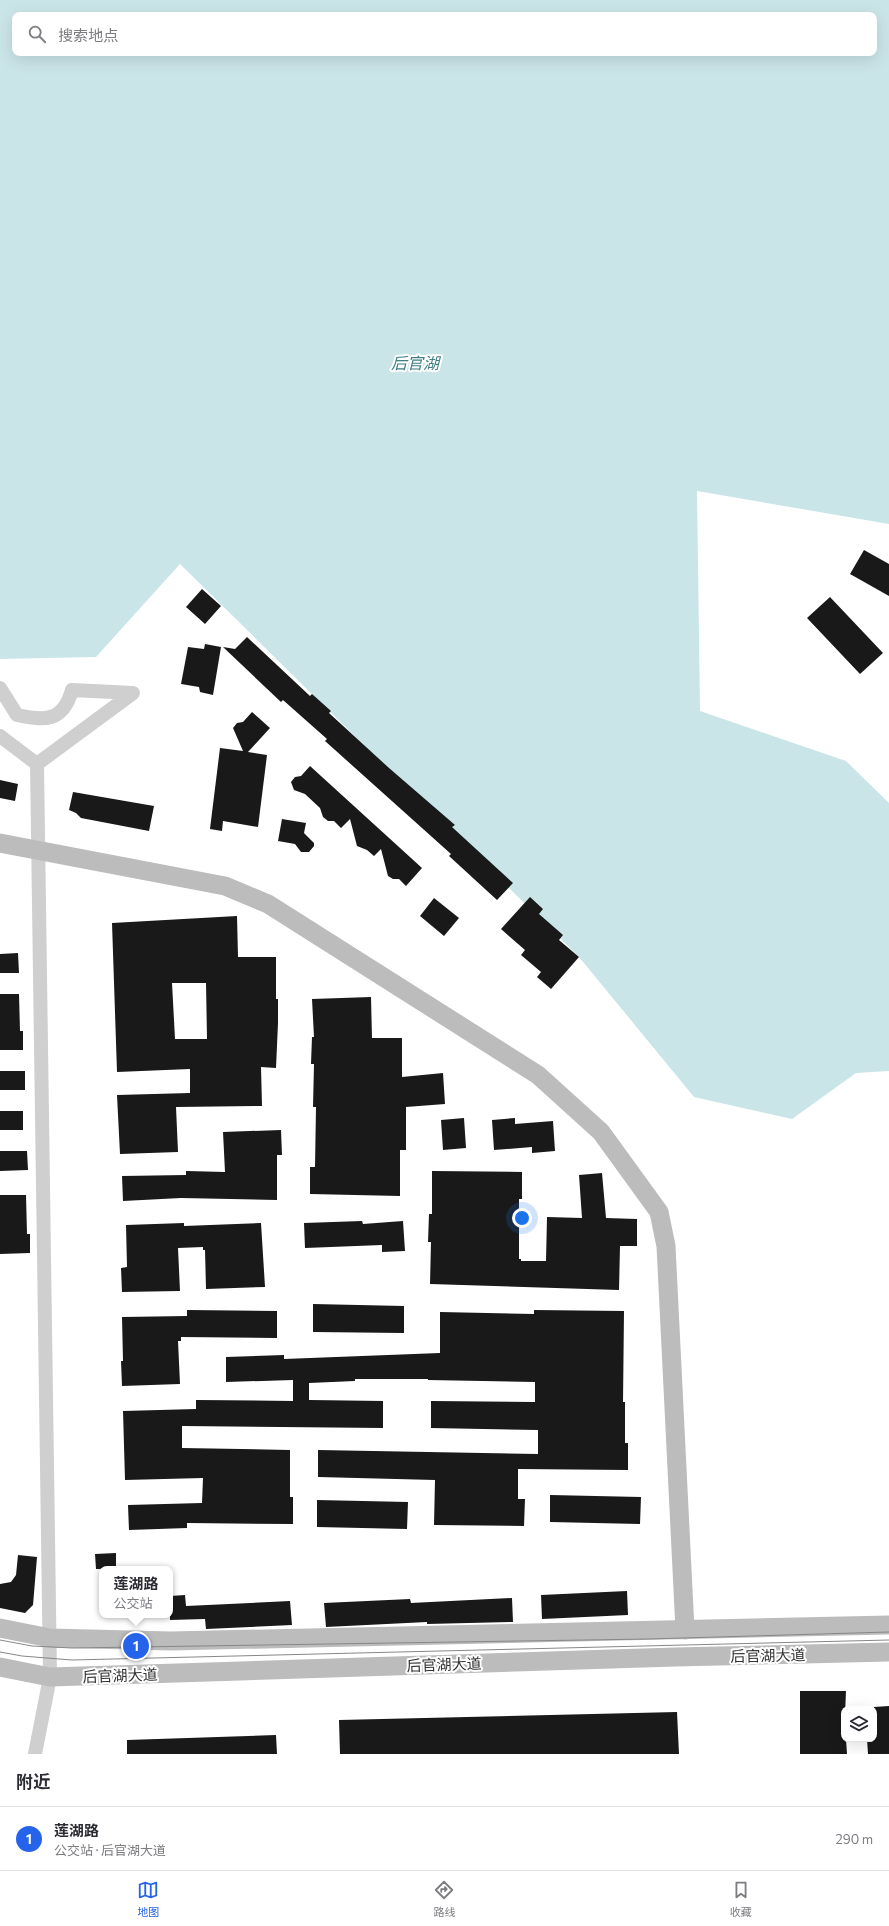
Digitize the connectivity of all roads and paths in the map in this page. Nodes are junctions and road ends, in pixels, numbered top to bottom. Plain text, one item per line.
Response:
1 (0, 688) edge
2 (0, 736) edge
3 (37, 764) junction
4 (0, 843) edge
5 (38, 850) junction
6 (889, 1625) edge
7 (0, 1628) edge
8 (685, 1630) junction
9 (50, 1638) junction
10 (889, 1652) edge
11 (0, 1667) edge
12 (50, 1677) junction
13 (35, 1754) edge

1 - 3 street
2 - 3 street
3 - 5 street
4 - 5 main road
5 - 8 main road
5 - 9 street
6 - 8 main road, 后官湖大道
7 - 9 main road, 后官湖大道
8 - 9 main road, 后官湖大道
9 - 12 street
10 - 12 main road, 后官湖大道
11 - 12 main road, 后官湖大道
12 - 13 street

